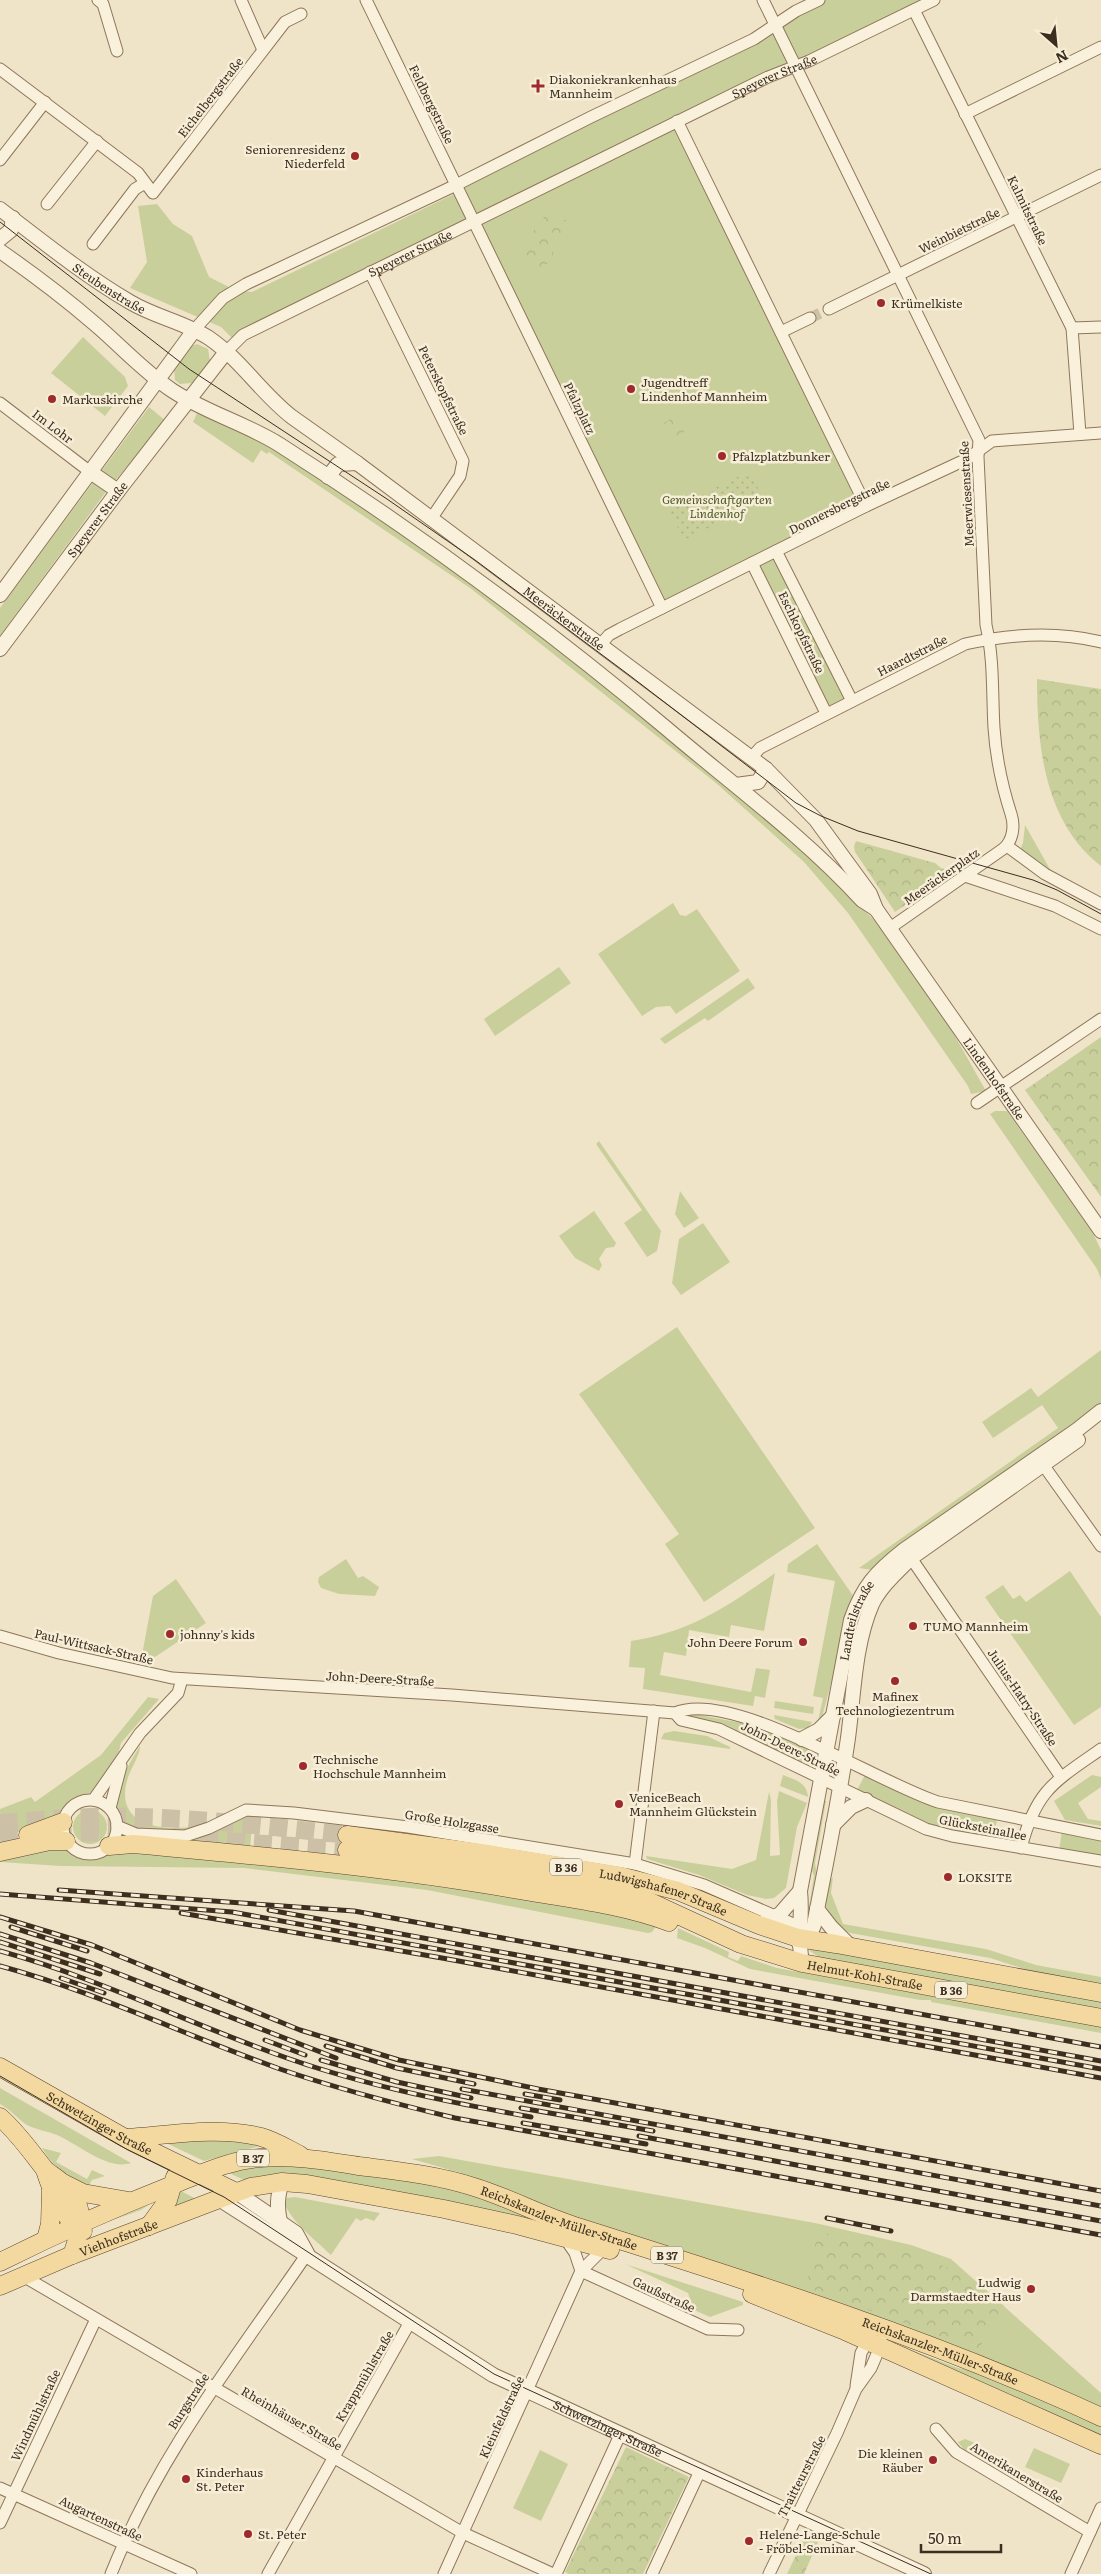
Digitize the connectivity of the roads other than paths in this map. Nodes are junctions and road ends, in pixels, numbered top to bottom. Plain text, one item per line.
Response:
1 (98, 0) edge
2 (241, 0) edge
3 (366, 0) edge
4 (763, 0) edge
5 (819, 0) edge
6 (934, 0) edge
7 (914, 10) junction
8 (301, 14) dead end
9 (776, 25) junction
10 (1101, 47) edge
11 (263, 50) junction
12 (117, 51) dead end
13 (796, 66) junction
14 (0, 69) edge
15 (45, 102) junction
16 (965, 114) junction
17 (677, 121) junction
18 (97, 141) junction
19 (0, 160) edge
20 (1101, 175) edge
21 (145, 183) junction
22 (456, 185) junction
23 (47, 204) dead end
24 (0, 208) edge
25 (1016, 217) junction
26 (13, 218) junction
27 (474, 221) junction
28 (0, 240) edge
29 (93, 244) dead end
30 (0, 251) edge
31 (370, 272) junction
32 (898, 275) junction
33 (829, 309) tunnel mouth
34 (810, 318) tunnel mouth
35 (1101, 327) edge
36 (1072, 328) junction
37 (195, 329) junction
38 (782, 332) junction
39 (226, 352) junction
40 (156, 380) junction
41 (188, 400) junction
42 (0, 403) edge
43 (1101, 433) edge
44 (1080, 434) junction
45 (980, 450) junction
46 (357, 463) junction
47 (89, 471) junction
48 (328, 477) junction
49 (118, 491) junction
50 (866, 506) junction
51 (431, 519) junction
52 (776, 551) junction
53 (752, 563) junction
54 (0, 595) edge
55 (662, 608) junction
56 (989, 638) junction
57 (1101, 642) edge
58 (601, 644) junction
59 (0, 649) edge
60 (852, 701) junction
61 (826, 713) junction
62 (752, 757) junction
63 (766, 769) junction
64 (736, 785) junction
65 (1007, 846) junction
66 (965, 876) junction
67 (1101, 904) edge
68 (876, 909) junction
69 (890, 928) junction
70 (1101, 929) edge
71 (1101, 1019) edge
72 (1000, 1087) junction
73 (977, 1103) dead end
74 (1100, 1231) edge
75 (1101, 1411) edge
76 (1101, 1422) edge
77 (1044, 1466) junction
78 (1101, 1546) edge
79 (911, 1558) junction
80 (0, 1636) edge
81 (182, 1679) junction
82 (654, 1711) junction
83 (675, 1713) junction
84 (833, 1716) junction
85 (802, 1739) junction
86 (1101, 1749) edge
87 (827, 1751) junction
88 (124, 1757) junction
89 (844, 1760) junction
90 (1061, 1777) junction
91 (822, 1779) junction
92 (840, 1787) junction
93 (94, 1799) junction
94 (866, 1800) junction
95 (110, 1808) junction
96 (1028, 1821) junction
97 (63, 1822) junction
98 (118, 1826) junction
99 (833, 1826) junction
100 (1101, 1835) edge
101 (0, 1840) edge
102 (66, 1840) junction
103 (109, 1846) junction
104 (1021, 1848) junction
105 (0, 1852) edge
106 (1101, 1861) edge
107 (635, 1864) junction
108 (800, 1891) junction
109 (818, 1909) junction
110 (775, 1917) junction
111 (759, 1925) junction
112 (802, 1936) junction
113 (844, 1945) junction
114 (777, 1956) junction
115 (802, 1963) junction
116 (1101, 1993) edge
117 (1101, 2018) edge
118 (0, 2067) edge
119 (0, 2117) edge
120 (125, 2138) junction
121 (308, 2159) junction
122 (174, 2161) junction
123 (201, 2174) junction
124 (282, 2182) junction
125 (174, 2184) junction
126 (56, 2185) junction
127 (228, 2196) junction
128 (130, 2201) junction
129 (280, 2222) junction
130 (79, 2226) junction
131 (149, 2226) junction
132 (564, 2237) junction
133 (46, 2239) junction
134 (104, 2242) junction
135 (604, 2248) junction
136 (307, 2254) junction
137 (72, 2255) junction
138 (0, 2262) edge
139 (582, 2271) junction
140 (23, 2276) junction
141 (0, 2286) edge
142 (96, 2319) junction
143 (410, 2322) junction
144 (881, 2326) junction
145 (738, 2330) dead end
146 (874, 2344) junction
147 (212, 2388) junction
148 (528, 2392) junction
149 (1101, 2417) edge
150 (936, 2429) dead end
151 (620, 2435) junction
152 (1101, 2445) edge
153 (333, 2458) junction
154 (700, 2471) junction
155 (0, 2488) edge
156 (13, 2493) junction
157 (1101, 2509) edge
158 (796, 2516) junction
159 (0, 2523) edge
160 (1090, 2532) junction
161 (463, 2533) junction
162 (123, 2543) junction
163 (111, 2574) edge
164 (191, 2574) edge
165 (268, 2574) edge
166 (444, 2574) edge
167 (554, 2574) edge
168 (652, 2574) edge
169 (769, 2574) edge
170 (924, 2574) edge
171 (1071, 2574) edge

1 - 12 street
2 - 11 street
3 - 22 street, Feldbergstraße
4 - 9 street, Meerwiesenstraße
5 - 9 street
6 - 7 street, Speyerer Straße
7 - 13 street, Speyerer Straße
7 - 16 street, Kalmitstraße
8 - 11 street, Eichelbergstraße
9 - 13 street, Meerwiesenstraße
9 - 22 street
10 - 16 street
11 - 21 street, Eichelbergstraße
13 - 17 street, Speyerer Straße
13 - 32 street, Meerwiesenstraße
14 - 15 street
15 - 18 street
15 - 19 street
16 - 25 street, Kalmitstraße
17 - 27 street, Speyerer Straße
17 - 38 street
18 - 21 street
18 - 23 street
20 - 25 street, Weinbietstraße
21 - 29 street
22 - 27 street, Feldbergstraße
22 - 37 street
24 - 26 street, Steubenstraße
25 - 32 street, Weinbietstraße
25 - 36 street, Kalmitstraße
26 - 28 street
26 - 37 street, Steubenstraße
27 - 31 street, Speyerer Straße
27 - 55 street, Pfalzplatz
30 - 40 street
31 - 39 street, Speyerer Straße
31 - 51 street, Peterskopfstraße
32 - 33 street, Weinbietstraße
32 - 45 street, Meerwiesenstraße
34 - 38 street
35 - 36 street
36 - 44 street, Kalmitstraße
37 - 39 street, Steubenstraße
37 - 40 street
38 - 50 street
39 - 41 street, Speyerer Straße
39 - 46 street, Meeräckerstraße
40 - 41 street
40 - 47 street
41 - 48 street, Meeräckerstraße
41 - 49 street, Speyerer Straße
42 - 47 street, Im Lohr
43 - 44 street, Donnersbergstraße
44 - 45 street, Donnersbergstraße
45 - 50 street, Donnersbergstraße
45 - 56 street, Meerwiesenstraße
46 - 48 street
46 - 51 street, Meeräckerstraße
47 - 49 street
47 - 54 street
48 - 64 street, Meeräckerstraße
49 - 59 street, Speyerer Straße
50 - 52 street, Donnersbergstraße
51 - 58 street, Meeräckerstraße
52 - 53 street, Donnersbergstraße
52 - 60 street, Eschkopfstraße
53 - 55 street, Donnersbergstraße
53 - 61 street, Eschkopfstraße
55 - 58 street, Donnersbergstraße
56 - 57 street, Haardtstraße
56 - 60 street, Haardtstraße
56 - 65 street, Meerwiesenstraße
58 - 62 street, Meeräckerstraße
60 - 61 street, Haardtstraße
61 - 62 street, Haardtstraße
62 - 63 street, Meeräckerstraße
63 - 64 street
63 - 68 street, Meeräckerstraße
64 - 68 street, Meeräckerstraße
65 - 66 street, Meeräckerplatz
65 - 67 street
66 - 69 street, Meeräckerplatz
66 - 70 street
68 - 69 street, Meeräckerstraße
69 - 72 street, Lindenhofstraße
71 - 72 street
72 - 73 street
72 - 74 street, Lindenhofstraße
75 - 84 street, Landteilstraße
76 - 77 street, Landteilstraße
77 - 78 street
77 - 79 street, Landteilstraße
79 - 89 street, Landteilstraße
79 - 90 street, Julius-Hatry-Straße
80 - 81 street, Paul-Wittsack-Straße
81 - 82 street, John-Deere-Straße
81 - 88 street
82 - 83 street, John-Deere-Straße
82 - 107 street
83 - 85 street, John-Deere-Straße
83 - 91 street, John-Deere-Straße
84 - 85 street
84 - 87 street, Landteilstraße
85 - 87 street, John-Deere-Straße
86 - 90 street
87 - 89 street, John-Deere-Straße
87 - 91 street, Landteilstraße
88 - 93 street
88 - 95 street
89 - 92 street, Landteilstraße
89 - 96 street, Glücksteinallee
90 - 96 street
91 - 92 street, John-Deere-Straße
91 - 108 street, Landteilstraße
92 - 94 street, Glücksteinallee
92 - 99 street, Landteilstraße
93 - 95 street
93 - 97 street
94 - 99 street
94 - 104 street, Glücksteinallee
95 - 98 street
96 - 100 street, Glücksteinallee
96 - 104 street
97 - 101 main road
97 - 102 street
98 - 103 street
98 - 107 street, Große Holzgasse
99 - 109 street, Landteilstraße
102 - 103 street
102 - 105 main road
103 - 115 main road
104 - 106 street, Glücksteinallee
107 - 110 street, Große Holzgasse
108 - 110 street
108 - 112 street, Landteilstraße
109 - 112 street, Landteilstraße
109 - 113 street
110 - 111 street
110 - 112 street, Große Holzgasse
111 - 112 main road, Ludwigshafener Straße / B 36
111 - 114 main road, Ludwigshafener Straße / B 36
112 - 113 main road, Helmut-Kohl-Straße / B 36
112 - 114 street
112 - 115 street, Landteilstraße
113 - 116 main road, Helmut-Kohl-Straße / B 36
114 - 115 main road, Helmut-Kohl-Straße / B 36
115 - 117 main road, Helmut-Kohl-Straße / B 36
118 - 120 main road, Schwetzinger Straße
119 - 126 main road
120 - 121 main road
120 - 122 main road, Schwetzinger Straße
121 - 123 main road, Reichskanzler-Müller-Straße / B 37
121 - 144 main road, Reichskanzler-Müller-Straße / B 37
122 - 123 main road, Schwetzinger Straße
122 - 125 main road
123 - 125 main road, Viehhofstraße / B 37
123 - 127 main road, Schwetzinger Straße
124 - 127 main road, Reichskanzler-Müller-Straße / B 37
124 - 129 street
124 - 132 main road, Reichskanzler-Müller-Straße / B 37
125 - 128 main road, Viehhofstraße / B 37
125 - 131 main road
126 - 128 main road
126 - 130 main road
126 - 133 main road
127 - 129 street, Schwetzinger Straße
127 - 131 main road, Viehhofstraße / B 37
127 - 136 street, Schwetzinger Straße
128 - 130 main road, Viehhofstraße / B 37
129 - 136 street, Schwetzinger Straße
130 - 133 main road, Viehhofstraße / B 37
130 - 134 main road
130 - 137 main road
131 - 134 main road, Viehhofstraße / B 37
132 - 135 main road, Reichskanzler-Müller-Straße / B 37
132 - 139 street
133 - 138 main road, Viehhofstraße / B 37
134 - 137 main road, Viehhofstraße / B 37
135 - 139 street, Kleinfeldstraße
135 - 146 main road, Reichskanzler-Müller-Straße / B 37
136 - 143 street, Schwetzinger Straße
136 - 147 street, Burgstraße
137 - 140 main road, Viehhofstraße / B 37
139 - 145 street, Gaußstraße
139 - 148 street, Kleinfeldstraße
140 - 141 main road, Viehhofstraße / B 37
140 - 142 street, Rheinhäuser Straße
142 - 147 street, Rheinhäuser Straße
142 - 156 street, Windmühlstraße
143 - 148 street, Schwetzinger Straße
143 - 153 street, Krappmühlstraße
144 - 146 street, Traitteurstraße
144 - 149 main road, Reichskanzler-Müller-Straße / B 37
146 - 152 main road, Reichskanzler-Müller-Straße / B 37
146 - 158 street, Traitteurstraße
147 - 153 street, Rheinhäuser Straße
147 - 162 street, Burgstraße
148 - 151 street, Schwetzinger Straße
148 - 161 street, Kleinfeldstraße
150 - 160 street, Amerikanerstraße
151 - 154 street, Schwetzinger Straße
151 - 167 street
153 - 161 street, Rheinhäuser Straße
153 - 165 street, Krappmühlstraße
154 - 158 street, Schwetzinger Straße
154 - 168 street
155 - 156 street, Augartenstraße
156 - 159 street, Windmühlstraße
156 - 162 street, Augartenstraße
157 - 160 street
158 - 169 street, Traitteurstraße
158 - 170 street, Schwetzinger Straße
160 - 171 street
161 - 166 street, Kleinfeldstraße
161 - 167 street, Rheinhäuser Straße
162 - 163 street, Burgstraße
162 - 164 street, Augartenstraße

